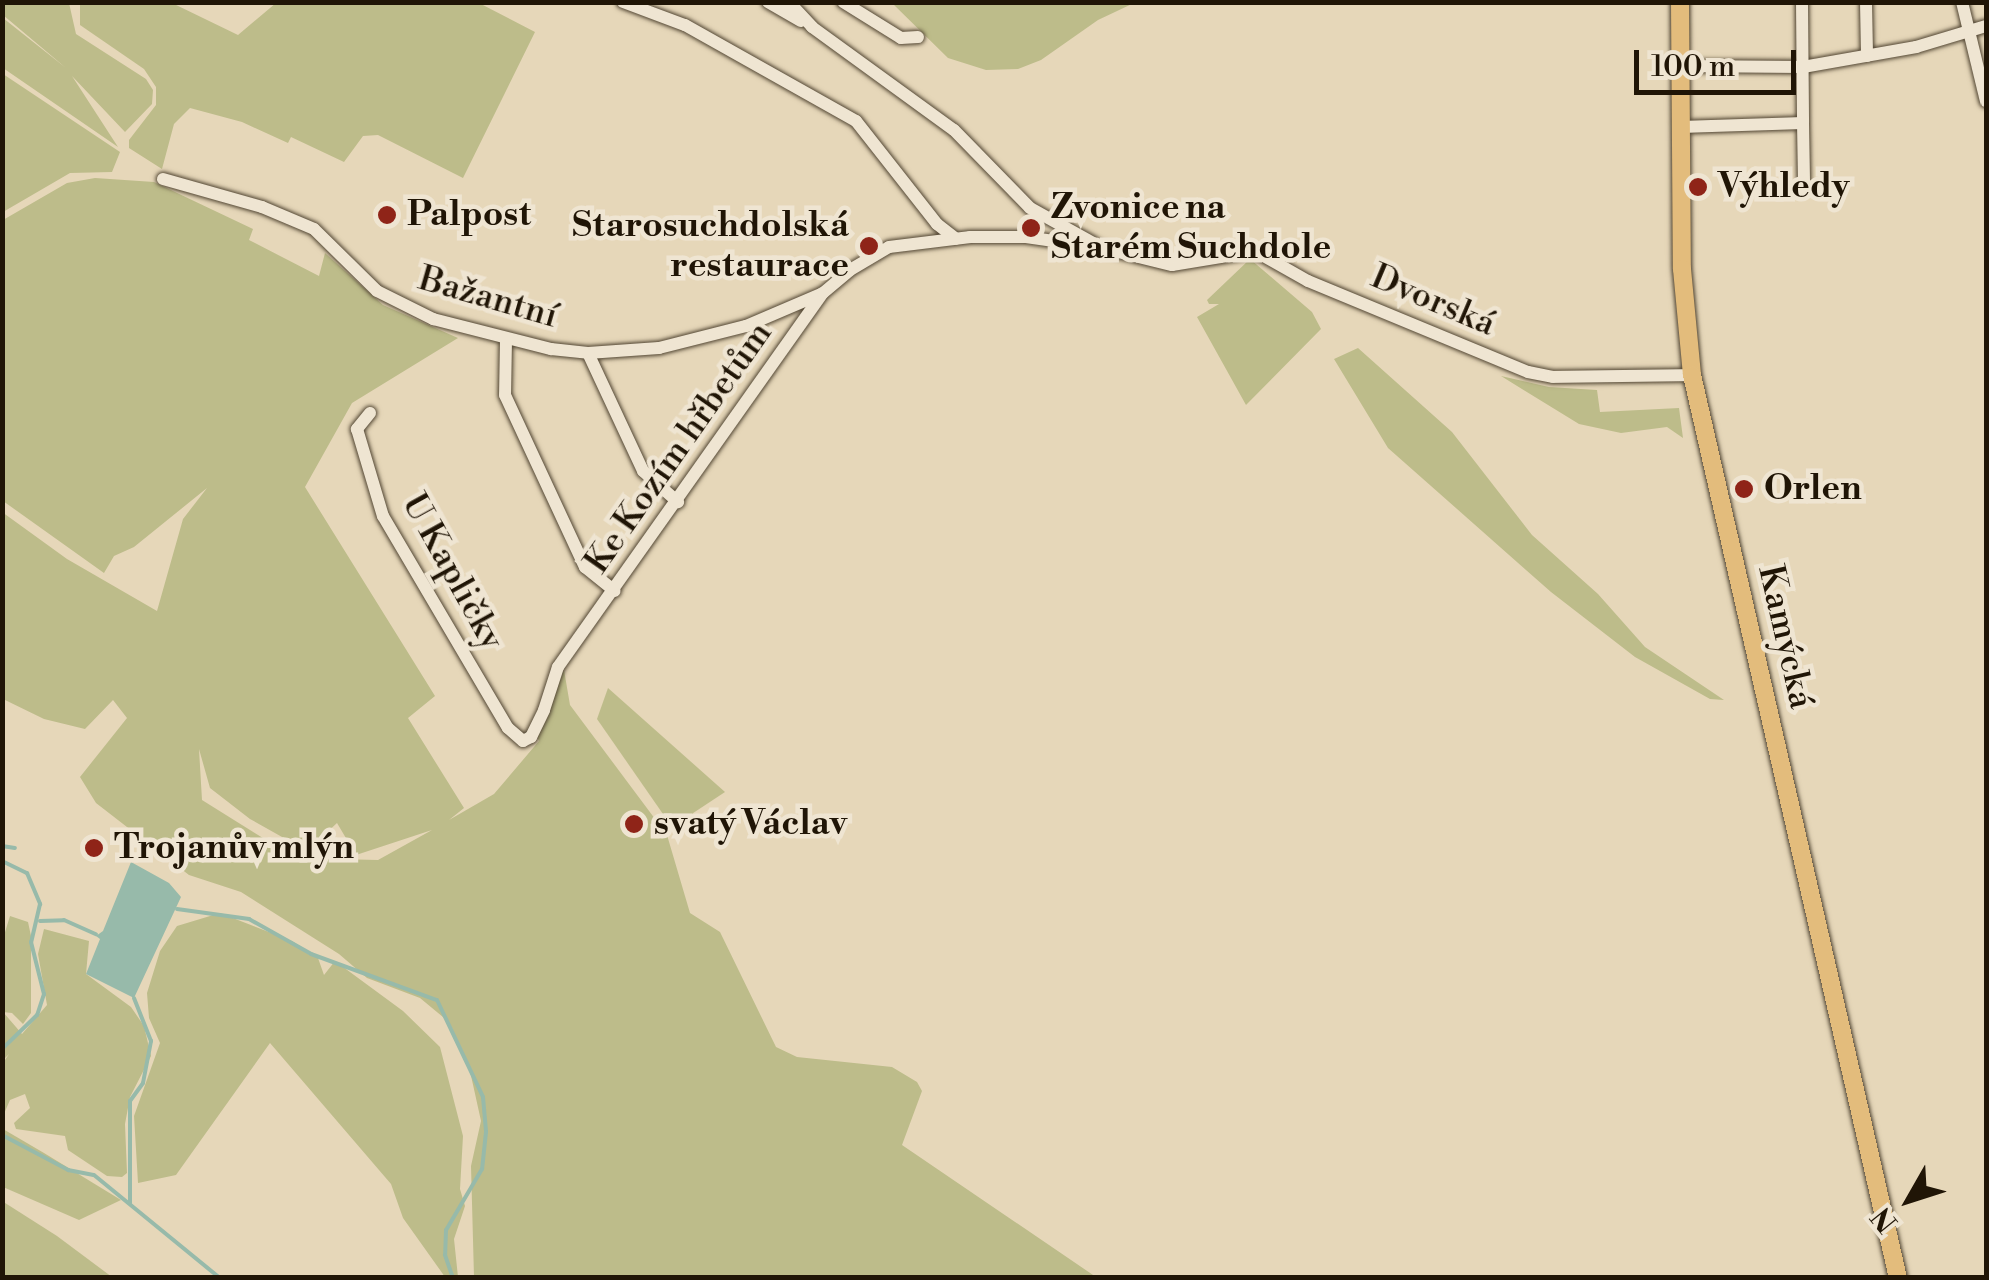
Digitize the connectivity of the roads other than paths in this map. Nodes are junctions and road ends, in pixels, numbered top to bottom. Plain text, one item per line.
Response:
1 (623, 2) edge
2 (768, 2) edge
3 (789, 2) edge
4 (843, 2) edge
5 (1680, 2) edge
6 (1802, 2) edge
7 (1866, 2) edge
8 (1962, 2) edge
9 (1986, 26) edge
10 (812, 27) junction
11 (1967, 34) junction
12 (918, 37) dead end
13 (1866, 56) junction
14 (1680, 66) junction
15 (1803, 67) junction
16 (1986, 101) edge
17 (1803, 123) junction
18 (1681, 127) junction
19 (163, 179) dead end
20 (1804, 180) dead end
21 (956, 239) junction
22 (1102, 248) junction
23 (823, 293) junction
24 (506, 340) junction
25 (588, 354) junction
26 (1692, 375) junction
27 (370, 413) dead end
28 (678, 502) junction
29 (615, 591) junction
30 (531, 737) joint
31 (1898, 1278) edge

1 - 21 street
2 - 10 street
3 - 10 street
4 - 12 street
5 - 14 main road, Kamýcká
6 - 15 street
7 - 13 street
8 - 11 street
9 - 11 street
10 - 22 street
11 - 13 street
11 - 16 street
13 - 15 street
14 - 15 street
14 - 18 main road, Kamýcká
15 - 17 street
17 - 18 street
17 - 20 street
18 - 26 main road, Kamýcká
19 - 24 street, Bažantní
21 - 22 street, Ke Kozím hřbetům
21 - 23 street, Ke Kozím hřbetům
22 - 26 street, Dvorská
23 - 25 street, Bažantní
23 - 28 street, Ke Kozím hřbetům
24 - 25 street, Bažantní
24 - 29 street
25 - 28 street
26 - 31 main road, Kamýcká
27 - 30 street, U Kapličky
28 - 29 street, Ke Kozím hřbetům
29 - 30 street, Ke Kozím hřbetům

